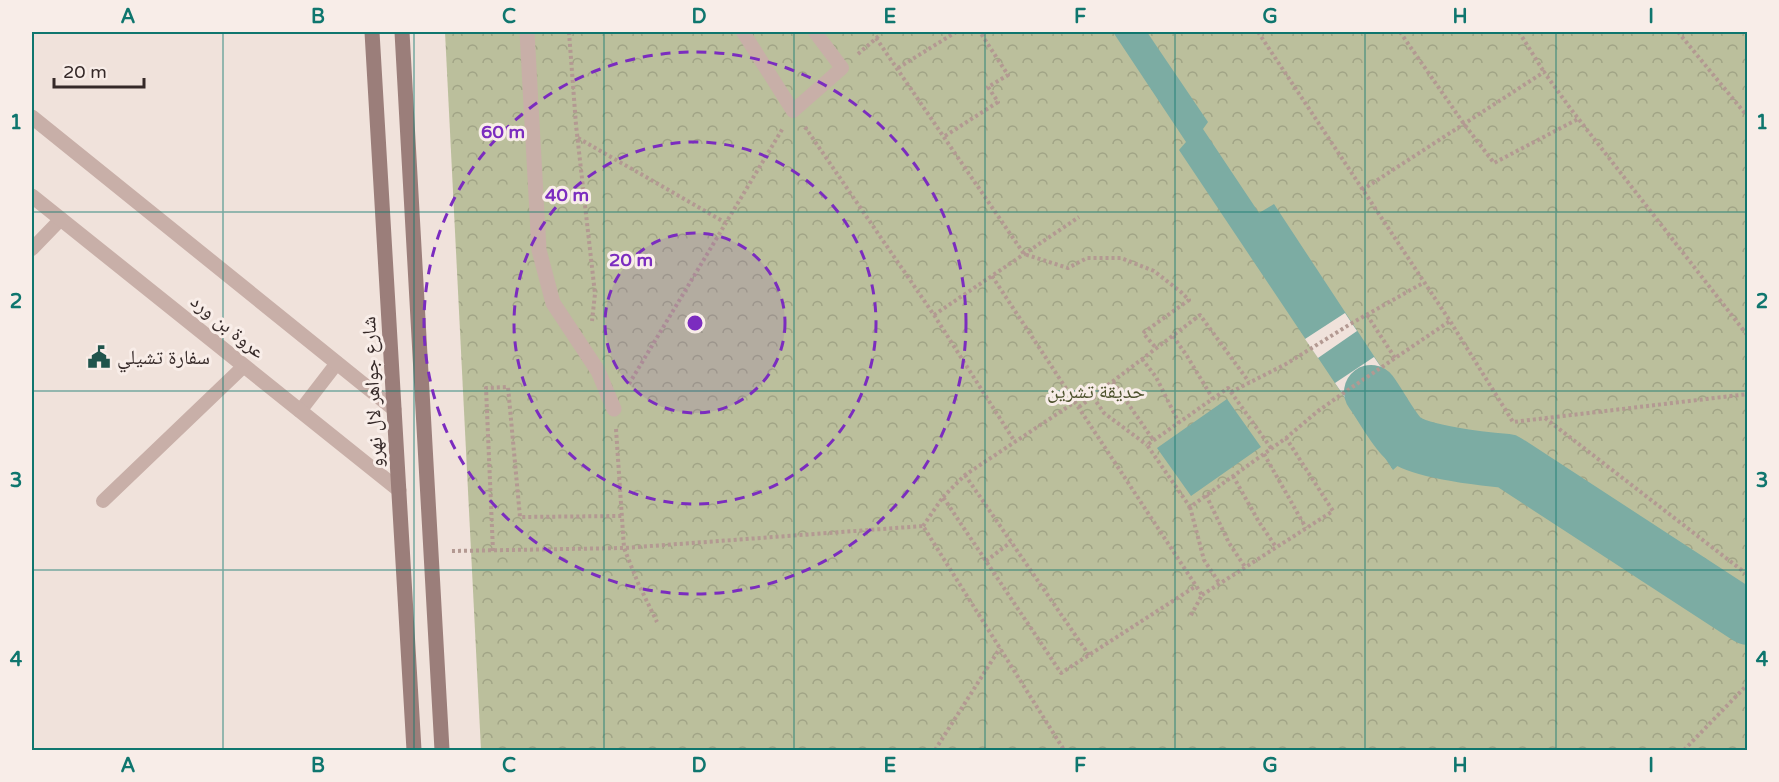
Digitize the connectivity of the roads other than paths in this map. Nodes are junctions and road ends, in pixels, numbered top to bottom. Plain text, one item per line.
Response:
1 (372, 32) edge
2 (402, 32) edge
3 (527, 32) edge
4 (743, 32) edge
5 (814, 32) edge
6 (32, 117) edge
7 (32, 196) edge
8 (61, 219) junction
9 (32, 249) edge
10 (337, 363) junction
11 (244, 366) junction
12 (394, 409) junction
13 (614, 409) road end
14 (300, 411) junction
15 (399, 490) junction
16 (103, 501) dead end
17 (414, 750) edge
18 (442, 750) edge

1 - 12 main road, شارع جواهر لال نهرو
2 - 18 main road
3 - 13 street
4 - 5 lane
6 - 10 street, عروة بن ورد
7 - 8 street, عروة بن ورد
8 - 9 lane
8 - 11 street, عروة بن ورد
10 - 12 street, عروة بن ورد
10 - 14 lane
11 - 14 street, عروة بن ورد
11 - 16 lane
12 - 15 main road, شارع جواهر لال نهرو
14 - 15 street, عروة بن ورد
15 - 17 main road, شارع جواهر لال نهرو

